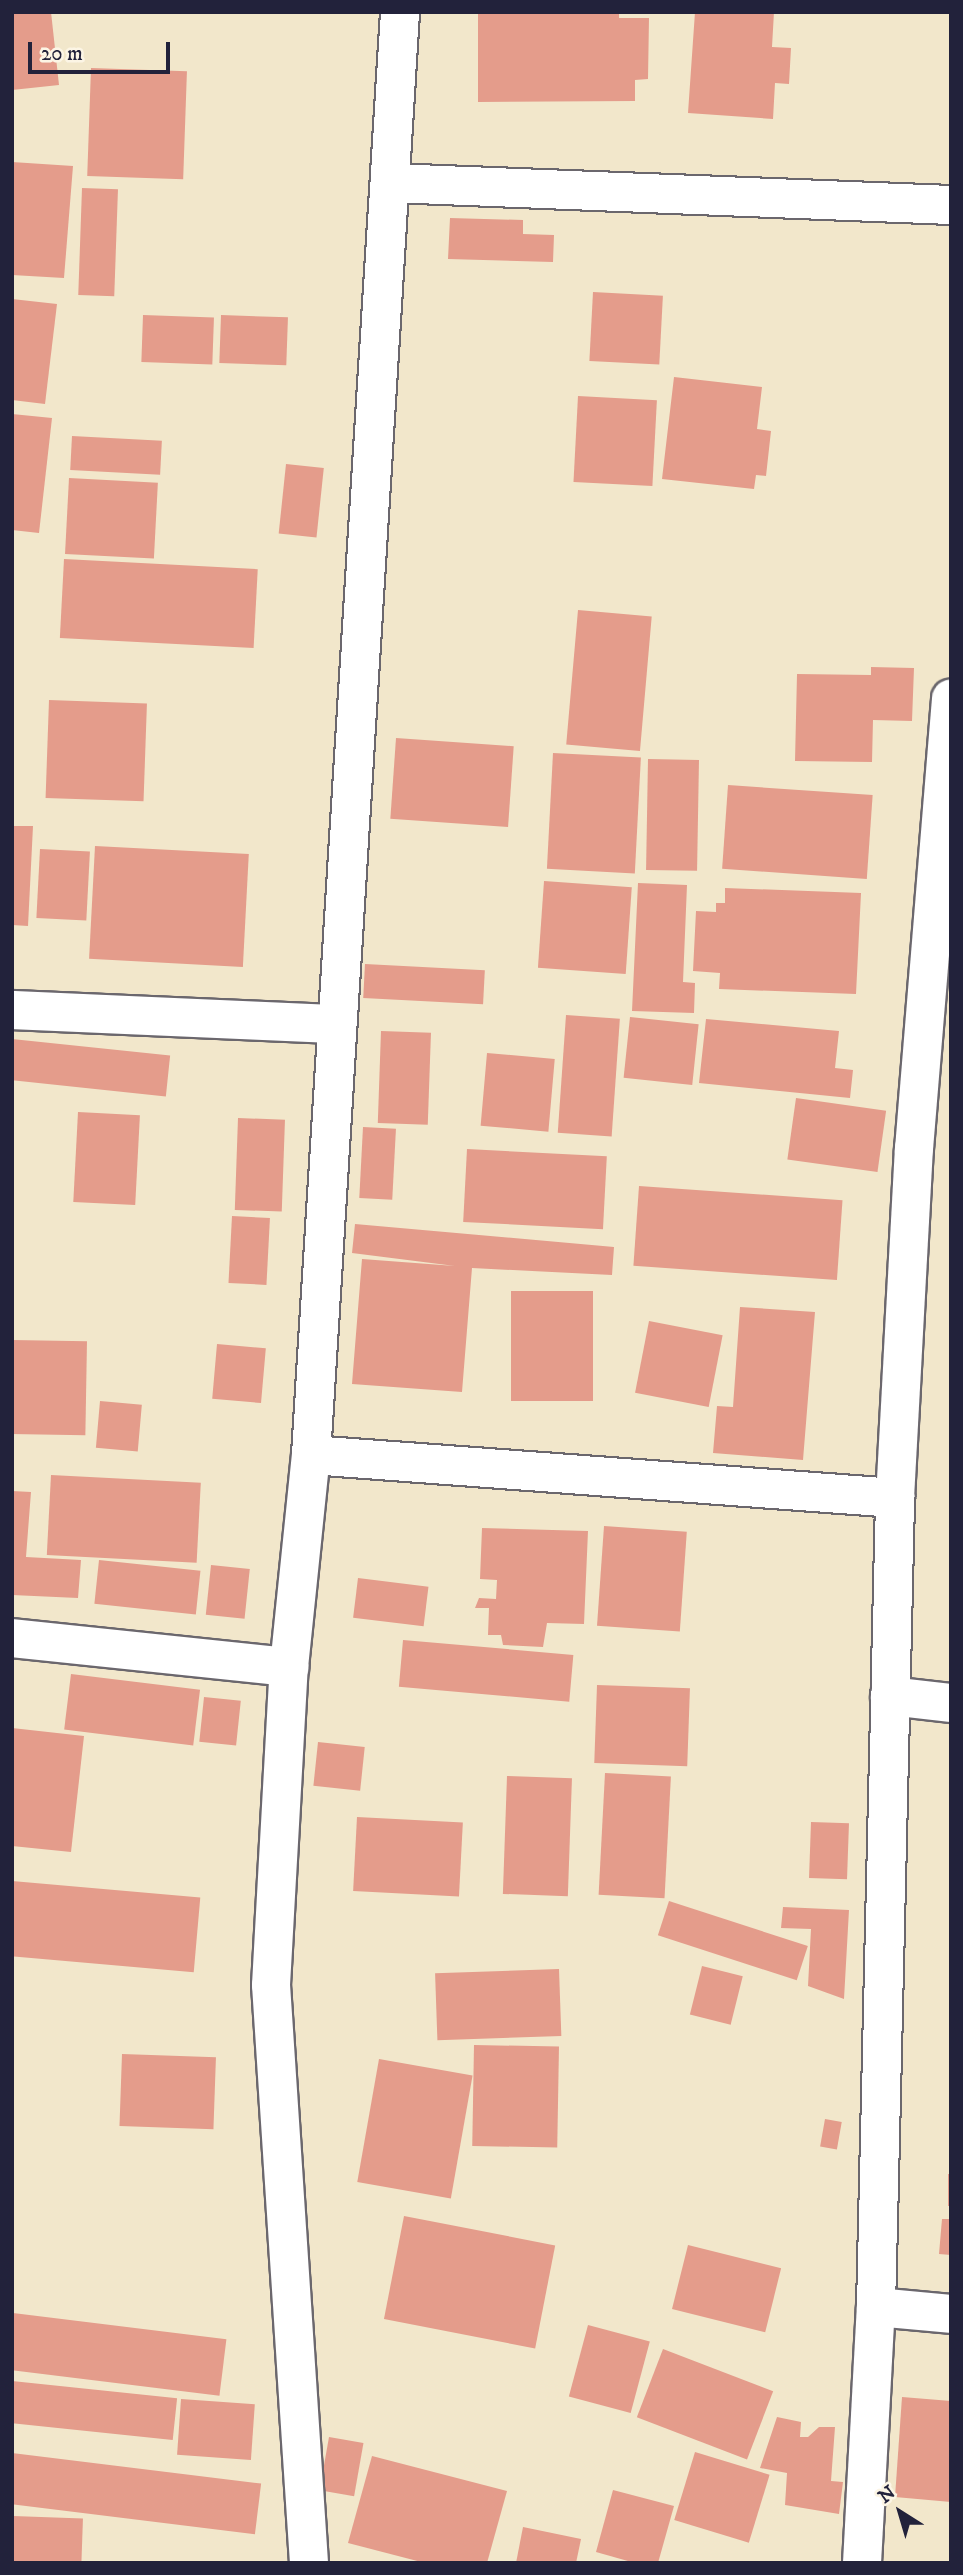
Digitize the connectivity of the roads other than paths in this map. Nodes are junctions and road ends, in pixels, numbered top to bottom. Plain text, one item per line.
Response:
1 (400, 12) edge
2 (391, 183) junction
3 (951, 205) edge
4 (951, 699) edge
5 (12, 1010) edge
6 (337, 1024) junction
7 (311, 1455) junction
8 (895, 1498) junction
9 (12, 1639) edge
10 (289, 1667) junction
11 (890, 1696) junction
12 (951, 1703) edge
13 (876, 2307) junction
14 (951, 2314) edge
15 (309, 2563) edge
16 (862, 2563) edge

1 - 2 street
2 - 3 street
2 - 6 street
4 - 8 street
5 - 6 street
6 - 7 street
7 - 8 street
7 - 10 street
8 - 11 street
9 - 10 street
10 - 15 street
11 - 12 street
11 - 13 street
13 - 14 street
13 - 16 street

